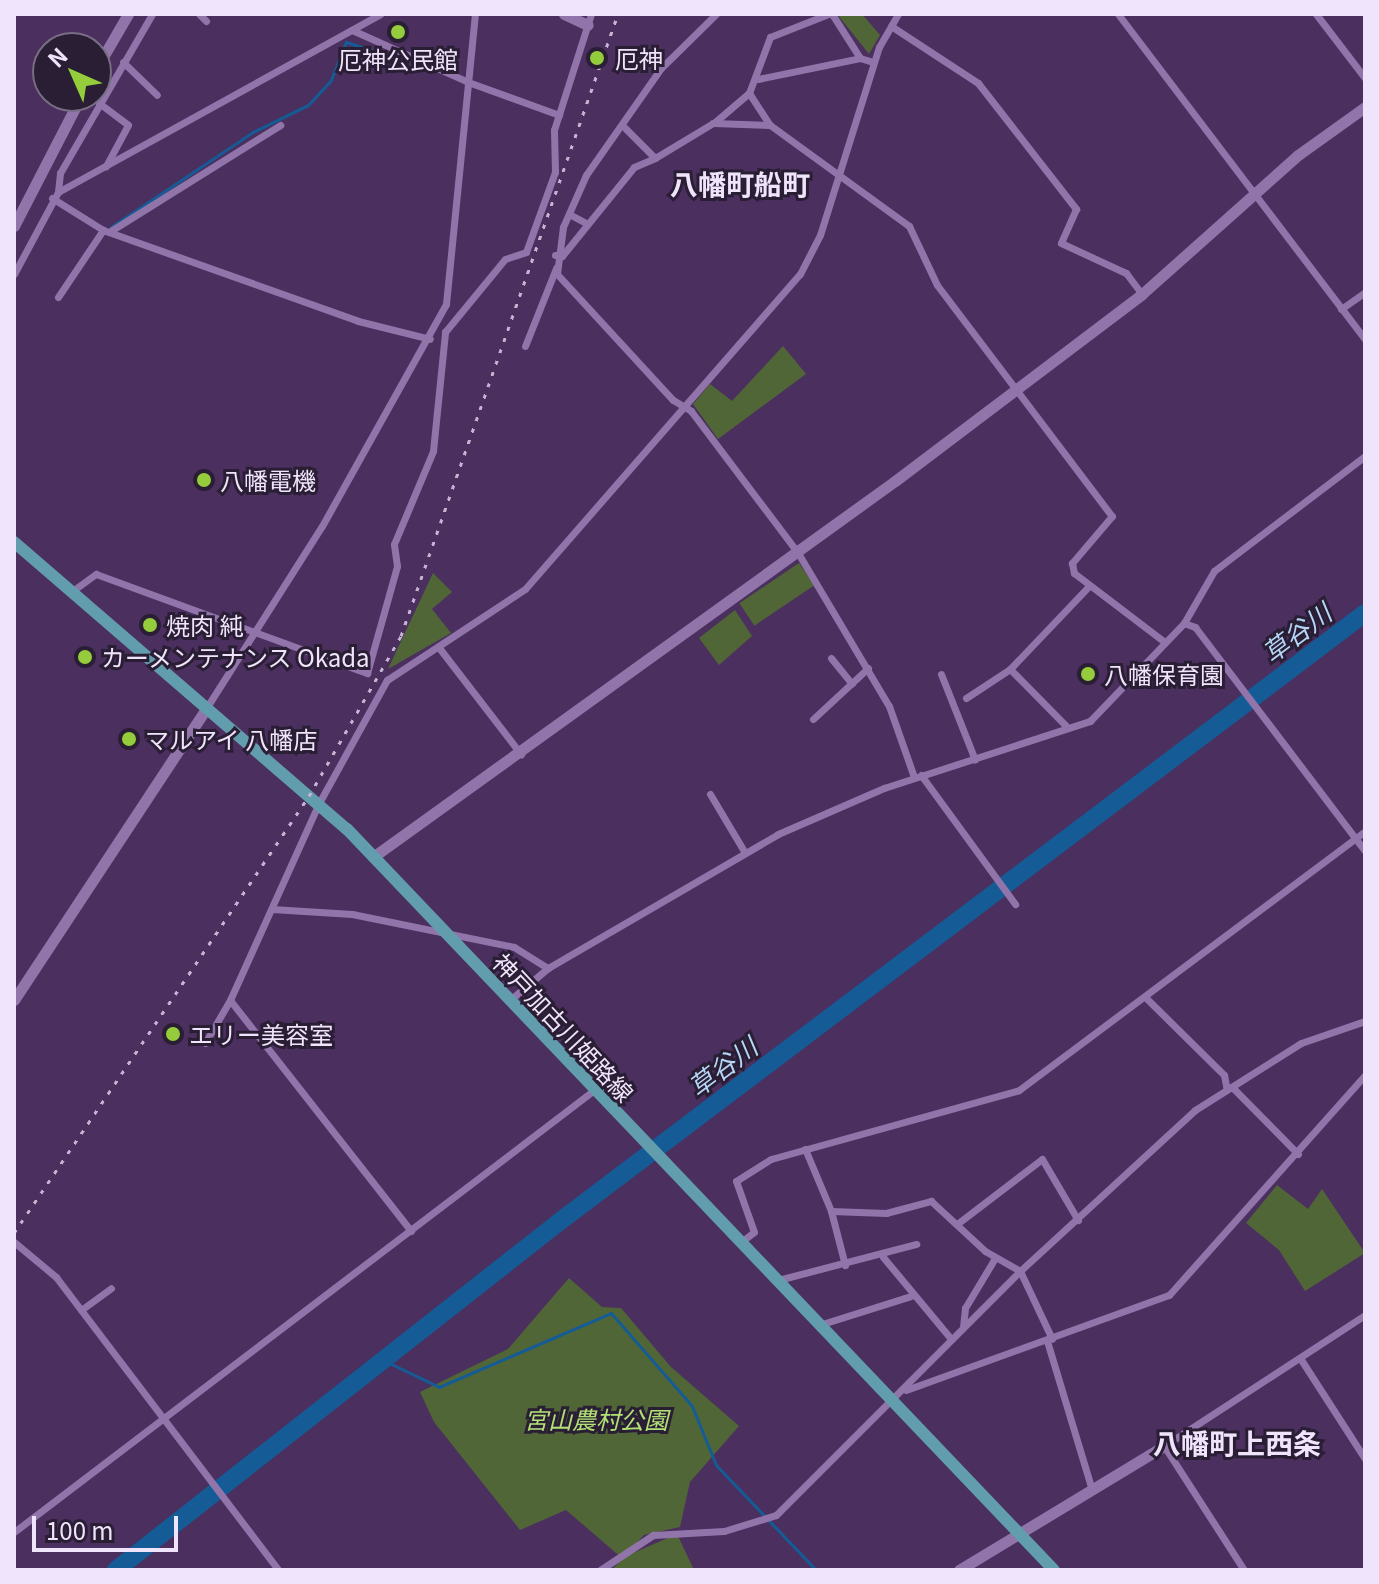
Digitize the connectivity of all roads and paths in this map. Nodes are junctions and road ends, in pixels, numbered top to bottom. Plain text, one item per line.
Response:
1 (128, 14) edge
2 (152, 14) edge
3 (354, 14) edge
4 (380, 14) edge
5 (475, 14) edge
6 (564, 14) edge
7 (716, 14) edge
8 (830, 14) edge
9 (898, 14) edge
10 (1118, 14) edge
11 (1316, 14) edge
12 (589, 19) edge
13 (362, 24) junction
14 (891, 26) junction
15 (352, 30) junction
16 (112, 42) edge
17 (860, 58) junction
18 (123, 62) junction
19 (873, 62) junction
20 (1365, 78) edge
21 (758, 79) junction
22 (112, 81) edge
23 (468, 82) junction
24 (749, 93) junction
25 (157, 95) dead end
26 (1365, 107) edge
27 (73, 112) edge
28 (94, 112) edge
29 (111, 112) edge
30 (559, 115) junction
31 (713, 123) junction
32 (280, 125) dead end
33 (770, 125) junction
34 (625, 128) junction
35 (655, 158) junction
36 (106, 166) junction
37 (838, 179) junction
38 (1254, 193) junction
39 (55, 195) junction
40 (569, 214) junction
41 (588, 224) junction
42 (14, 226) edge
43 (106, 231) junction
44 (555, 255) junction
45 (556, 268) junction
46 (14, 274) edge
47 (1365, 292) edge
48 (1142, 294) junction
49 (58, 297) dead end
50 (1341, 309) junction
51 (435, 328) junction
52 (445, 332) junction
53 (430, 339) junction
54 (1365, 339) edge
55 (525, 346) dead end
56 (1015, 389) junction
57 (683, 406) junction
58 (1365, 456) edge
59 (14, 542) edge
60 (798, 553) junction
61 (1088, 587) junction
62 (71, 592) junction
63 (1184, 623) junction
64 (254, 634) junction
65 (1162, 640) junction
66 (440, 649) junction
67 (831, 658) dead end
68 (868, 668) junction
69 (1010, 669) junction
70 (941, 674) dead end
71 (852, 684) junction
72 (976, 691) junction
73 (966, 698) dead end
74 (982, 699) dead end
75 (207, 707) junction
76 (813, 719) dead end
77 (1066, 726) junction
78 (521, 754) junction
79 (975, 760) junction
80 (918, 776) junction
81 (710, 794) dead end
82 (319, 803) junction
83 (1365, 831) edge
84 (1355, 838) junction
85 (744, 851) junction
86 (1365, 851) edge
87 (373, 857) junction
88 (1015, 904) dead end
89 (272, 909) junction
90 (446, 934) junction
91 (548, 968) junction
92 (1145, 997) junction
93 (14, 1000) edge
94 (230, 1000) junction
95 (510, 1001) junction
96 (1365, 1021) edge
97 (205, 1043) dead end
98 (1365, 1075) edge
99 (1230, 1089) junction
100 (593, 1091) junction
101 (805, 1149) junction
102 (1298, 1154) junction
103 (831, 1211) junction
104 (1078, 1220) junction
105 (957, 1224) junction
106 (411, 1231) junction
107 (14, 1242) edge
108 (739, 1244) junction
109 (916, 1244) dead end
110 (883, 1257) junction
111 (995, 1258) junction
112 (845, 1265) junction
113 (1020, 1271) junction
114 (776, 1281) junction
115 (111, 1288) dead end
116 (911, 1296) junction
117 (81, 1310) junction
118 (1365, 1315) edge
119 (819, 1325) junction
120 (963, 1327) junction
121 (951, 1339) junction
122 (1049, 1340) junction
123 (1300, 1358) junction
124 (904, 1391) junction
125 (889, 1398) junction
126 (164, 1420) junction
127 (1164, 1446) junction
128 (1365, 1459) edge
129 (1092, 1490) junction
130 (1021, 1531) junction
131 (14, 1532) edge
132 (278, 1570) edge
133 (600, 1570) edge
134 (959, 1570) edge
135 (1054, 1570) edge
136 (1244, 1570) edge

1 - 16 street
2 - 18 street
3 - 13 street
4 - 13 street
5 - 23 street
6 - 12 street
7 - 34 street
8 - 17 street
8 - 21 street
9 - 14 street
10 - 38 street
11 - 20 street
12 - 30 street
13 - 15 street
14 - 19 street
14 - 48 street
15 - 23 street
15 - 36 street
17 - 19 street
17 - 21 street
18 - 22 street
18 - 25 street
19 - 37 street
21 - 24 street
23 - 30 street
23 - 51 street
24 - 31 street
24 - 33 street
26 - 38 street
27 - 42 street
28 - 39 street
29 - 36 street
30 - 52 street
31 - 33 street
31 - 35 street
32 - 43 street
33 - 37 street
34 - 35 street
34 - 40 street
35 - 41 street
36 - 39 street
37 - 56 street
37 - 57 street
38 - 48 street
38 - 50 street
39 - 43 street
39 - 46 street
40 - 41 street
40 - 44 street
41 - 44 street
43 - 49 street
43 - 53 street
44 - 45 street
45 - 55 street
45 - 57 street
47 - 50 street
48 - 56 street
50 - 54 street
51 - 52 street
51 - 53 street
52 - 64 street
53 - 64 street
56 - 60 street
56 - 61 street
57 - 60 street
57 - 66 street
58 - 63 street
59 - 62 main road, 神戸加古川姫路線
60 - 68 street
60 - 78 street
61 - 65 street
61 - 69 street
62 - 64 street
62 - 75 main road, 神戸加古川姫路線
63 - 65 street
63 - 84 street
64 - 75 street
65 - 77 street
66 - 78 street
66 - 82 street
67 - 71 street
68 - 71 street
68 - 80 street
69 - 72 street
69 - 77 street
70 - 79 street
71 - 76 street
72 - 73 street
72 - 74 street
75 - 82 main road, 神戸加古川姫路線
75 - 93 street
77 - 79 street
78 - 87 street
79 - 80 street
80 - 85 street
80 - 88 street
81 - 85 street
82 - 87 main road, 神戸加古川姫路線
82 - 89 street
83 - 84 street
84 - 86 street
84 - 92 street
85 - 91 street
87 - 90 main road, 神戸加古川姫路線
89 - 90 street
89 - 94 street
90 - 91 street
90 - 95 main road, 神戸加古川姫路線
91 - 95 street
92 - 99 street
92 - 101 street
94 - 97 street
94 - 106 street
95 - 100 main road, 神戸加古川姫路線
96 - 99 street
98 - 102 street
99 - 102 street
99 - 104 street
100 - 106 street
100 - 108 main road, 神戸加古川姫路線
101 - 103 street
101 - 108 street
102 - 122 street
103 - 105 street
103 - 112 street
104 - 105 street
104 - 113 street
105 - 111 street
106 - 126 street
107 - 117 street
108 - 114 main road, 神戸加古川姫路線
109 - 110 street
110 - 112 street
110 - 116 street
111 - 113 street
111 - 120 street
112 - 114 street
113 - 120 street
113 - 122 street
114 - 119 main road, 神戸加古川姫路線
115 - 117 street
116 - 119 street
116 - 121 street
117 - 126 street
118 - 123 street
119 - 125 main road, 神戸加古川姫路線
120 - 121 street
121 - 124 street
122 - 124 street
122 - 129 street
123 - 127 street
123 - 128 street
124 - 125 street
125 - 130 main road, 神戸加古川姫路線
125 - 133 street
126 - 131 street
126 - 132 street
127 - 129 street
127 - 136 street
129 - 130 street
130 - 134 street
130 - 135 main road, 神戸加古川姫路線

